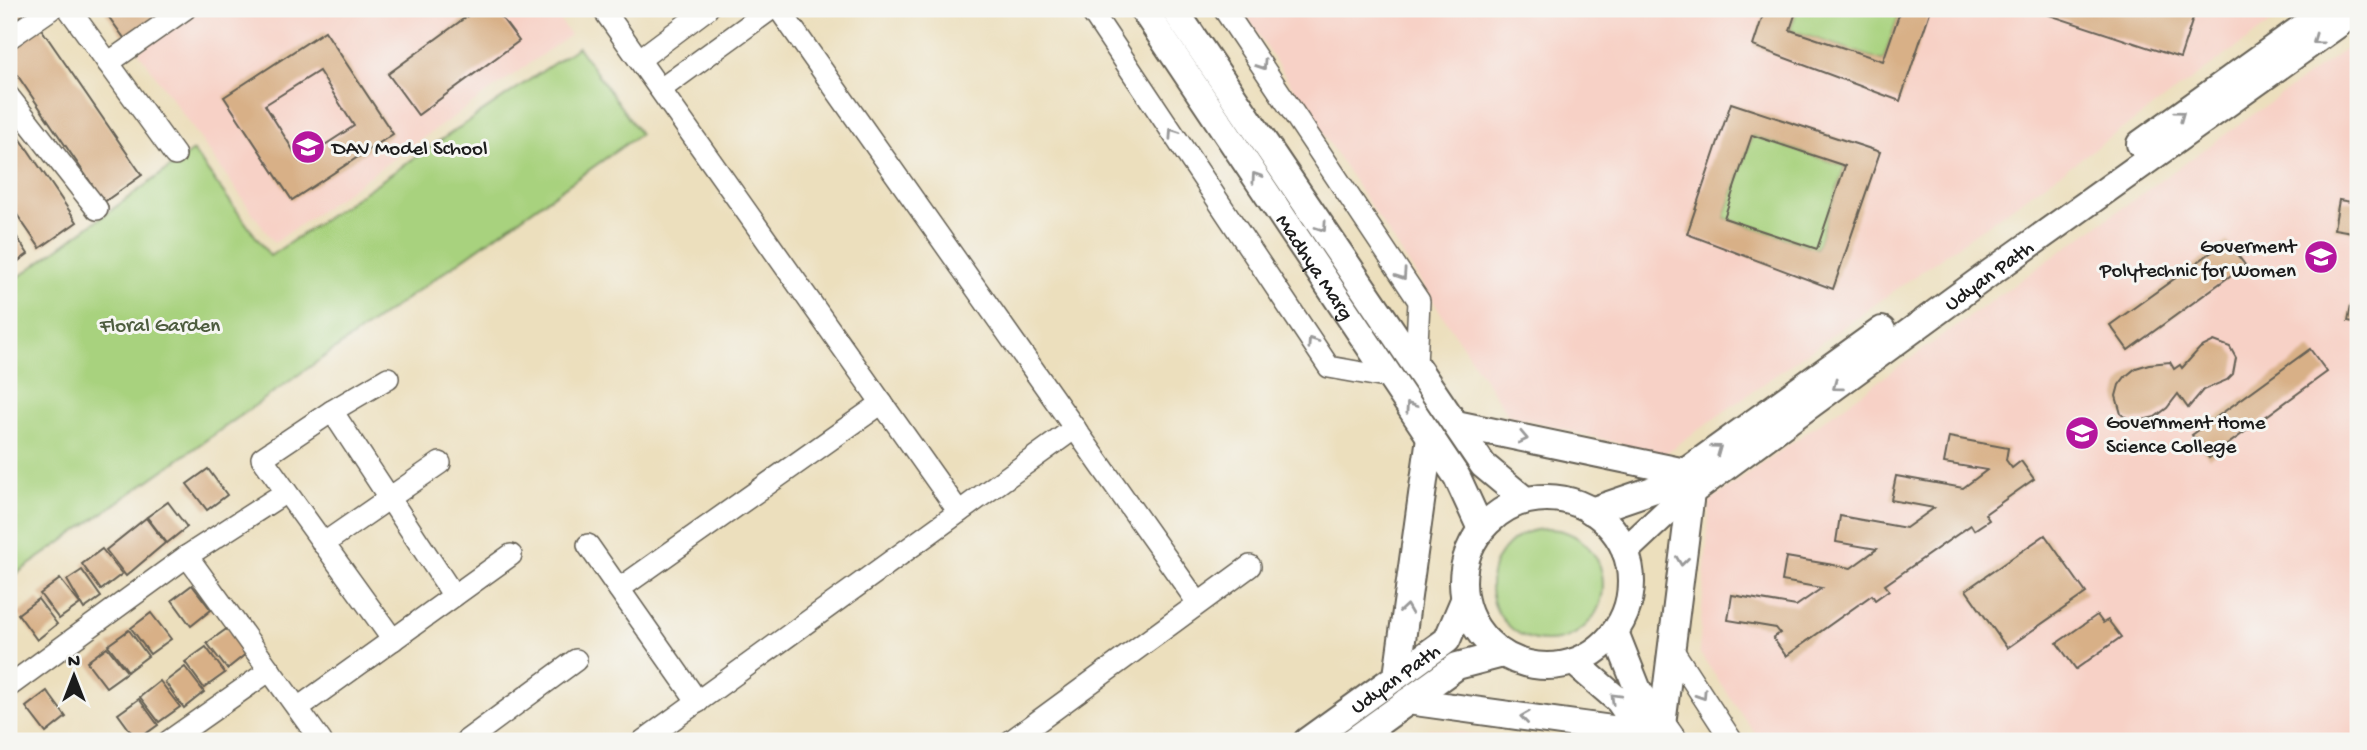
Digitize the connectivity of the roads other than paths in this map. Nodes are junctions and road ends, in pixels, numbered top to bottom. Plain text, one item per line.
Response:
1 (51, 9) edge
2 (69, 9) edge
3 (186, 9) edge
4 (603, 9) edge
5 (707, 9) edge
6 (771, 9) edge
7 (779, 9) edge
8 (1090, 9) edge
9 (1143, 9) edge
10 (1174, 9) edge
11 (1224, 9) edge
12 (2328, 9) edge
13 (2358, 10) edge
14 (9, 38) edge
15 (640, 59) junction
16 (108, 63) junction
17 (661, 89) junction
18 (9, 97) edge
19 (175, 155) dead end
20 (97, 209) dead end
21 (1416, 365) junction
22 (388, 378) dead end
23 (1391, 379) junction
24 (883, 403) junction
25 (332, 411) junction
26 (1456, 425) junction
27 (1075, 428) junction
28 (1430, 437) junction
29 (440, 463) dead end
30 (1688, 482) junction
31 (286, 492) junction
32 (389, 498) junction
33 (1525, 500) junction
34 (1591, 510) junction
35 (960, 512) junction
36 (1480, 529) junction
37 (323, 544) junction
38 (588, 545) dead end
39 (1625, 551) junction
40 (511, 555) dead end
41 (187, 556) junction
42 (1250, 566) dead end
43 (619, 589) junction
44 (454, 596) junction
45 (1464, 600) junction
46 (1198, 603) junction
47 (1615, 632) junction
48 (393, 640) junction
49 (1672, 649) junction
50 (1503, 654) junction
51 (576, 660) dead end
52 (1574, 662) junction
53 (270, 670) junction
54 (1397, 676) junction
55 (9, 686) edge
56 (1408, 701) junction
57 (698, 702) junction
58 (298, 708) junction
59 (1656, 735) edge
60 (169, 741) edge
61 (321, 741) edge
62 (466, 741) edge
63 (643, 741) edge
64 (1011, 741) edge
65 (1307, 741) edge
66 (1353, 741) edge
67 (1732, 741) edge

1 - 14 street
2 - 16 street
3 - 16 street
4 - 15 street
5 - 15 street
6 - 17 street
7 - 27 street
23 -> 8 street
23 -> 9 main road, Madhya Marg
10 -> 21 main road, Madhya Marg
11 -> 21 street
30 -> 12 main road, Udyan Path
13 -> 30 main road, Udyan Path
15 - 17 street
16 - 19 street
17 - 24 street
18 - 20 street
21 - 26 main road, Madhya Marg
22 - 25 street
28 -> 23 main road, Madhya Marg
24 - 35 street
24 - 43 street
25 - 31 street
25 - 32 street
26 -> 30 main road
26 - 33 main road, Madhya Marg
27 - 35 street
27 - 46 street
28 - 36 main road, Madhya Marg
54 -> 28 main road
29 - 32 street
30 - 34 main road, Udyan Path
30 - 39 main road, Udyan Path
30 -> 49 main road
31 - 37 street
31 - 41 street
32 - 37 street
32 - 44 street
33 - 34 main road
33 - 36 main road
34 - 39 main road
35 - 57 street
36 - 45 main road
37 - 48 street
38 - 43 street
39 - 47 main road
40 - 44 street
41 - 53 street
41 - 55 street
42 - 46 street
43 - 57 street
44 - 48 street
45 - 50 main road
45 - 54 main road, Udyan Path
46 - 64 street
47 - 52 main road
47 - 59 main road
48 - 58 street
49 - 59 main road
49 -> 67 street
50 - 52 main road
50 - 56 main road, Udyan Path
51 - 62 street
59 -> 52 main road
53 - 58 street
53 - 60 street
54 - 65 main road, Udyan Path
59 -> 56 main road
56 - 66 main road, Udyan Path
57 - 63 street
58 - 61 street

